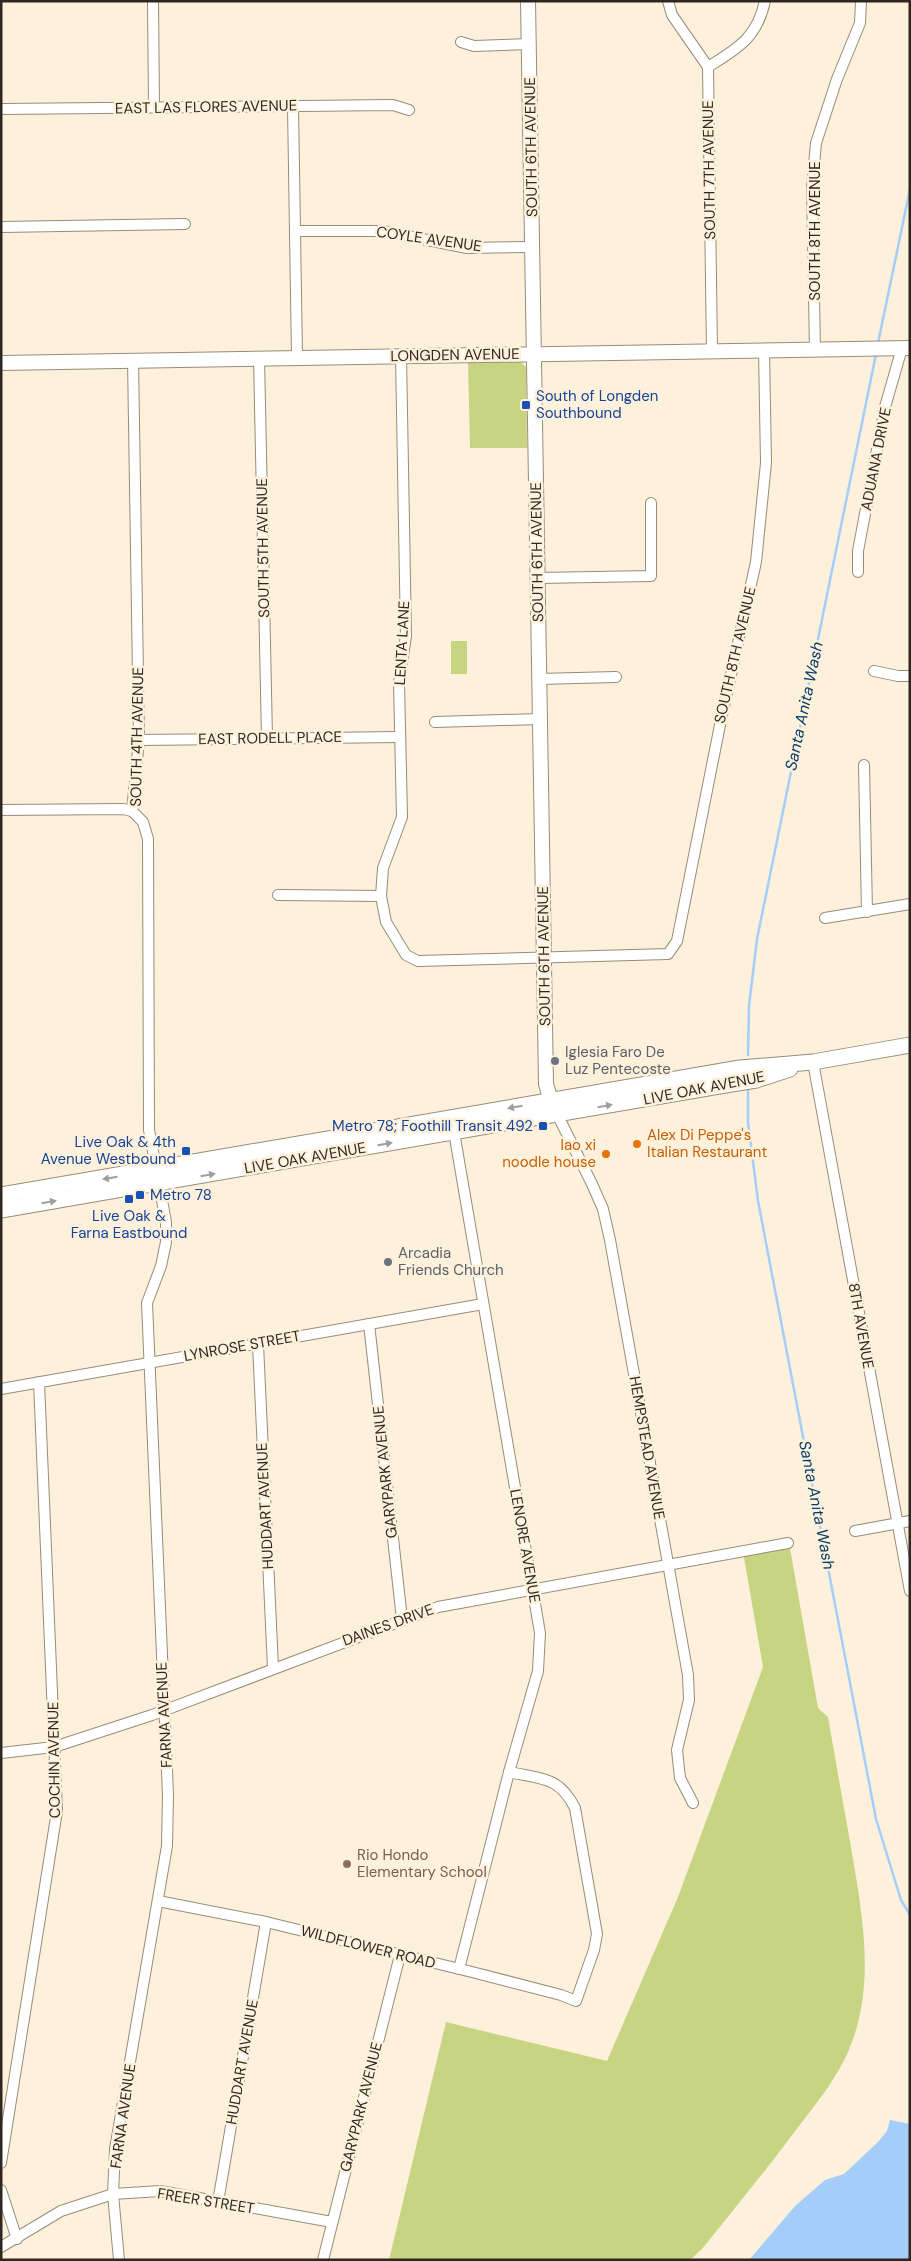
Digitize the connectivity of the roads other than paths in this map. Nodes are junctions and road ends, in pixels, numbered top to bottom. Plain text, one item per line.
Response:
1 (153, 1) edge
2 (528, 1) edge
3 (668, 1) edge
4 (766, 1) edge
5 (862, 1) edge
6 (461, 42) dead end
7 (529, 44) junction
8 (708, 67) junction
9 (293, 106) junction
10 (154, 107) junction
11 (1, 109) edge
12 (409, 110) dead end
13 (185, 224) dead end
14 (1, 227) edge
15 (295, 231) junction
16 (532, 247) junction
17 (906, 348) edge
18 (764, 350) junction
19 (815, 350) junction
20 (712, 351) junction
21 (533, 354) junction
22 (401, 356) junction
23 (259, 358) junction
24 (297, 358) junction
25 (133, 359) junction
26 (1, 363) edge
27 (651, 503) dead end
28 (858, 572) dead end
29 (538, 578) junction
30 (874, 671) dead end
31 (910, 676) edge
32 (616, 677) dead end
33 (539, 680) junction
34 (540, 719) junction
35 (435, 722) dead end
36 (400, 737) junction
37 (267, 738) junction
38 (140, 740) junction
39 (864, 765) dead end
40 (1, 810) edge
41 (132, 811) junction
42 (278, 896) dead end
43 (381, 896) junction
44 (910, 904) edge
45 (867, 912) junction
46 (825, 918) dead end
47 (668, 954) joint
48 (544, 958) junction
49 (910, 1045) edge
50 (813, 1062) junction
51 (554, 1108) junction
52 (453, 1125) junction
53 (159, 1176) junction
54 (1, 1195) edge
55 (1, 1210) edge
56 (484, 1304) junction
57 (369, 1324) junction
58 (258, 1344) junction
59 (149, 1363) junction
60 (39, 1382) junction
61 (1, 1389) edge
62 (910, 1521) edge
63 (897, 1523) junction
64 (855, 1531) dead end
65 (788, 1543) dead end
66 (668, 1566) junction
67 (533, 1590) junction
68 (910, 1591) edge
69 (402, 1619) junction
70 (273, 1668) junction
71 (163, 1711) junction
72 (54, 1747) junction
73 (1, 1753) edge
74 (509, 1772) junction
75 (693, 1803) dead end
76 (158, 1901) junction
77 (266, 1922) junction
78 (400, 1955) junction
79 (459, 1969) junction
80 (1, 2164) edge
81 (1, 2190) edge
82 (113, 2194) junction
83 (218, 2202) junction
84 (332, 2222) junction
85 (17, 2239) junction
86 (1, 2248) edge
87 (119, 2260) edge
88 (323, 2260) edge

1 - 10 street
2 - 7 street, SOUTH 6TH AVENUE
3 - 8 street
4 - 8 street
5 - 19 street, SOUTH 8TH AVENUE
6 - 7 street
7 - 16 street, SOUTH 6TH AVENUE
8 - 20 street, SOUTH 7TH AVENUE
9 - 10 street, EAST LAS FLORES AVENUE
9 - 12 street, EAST LAS FLORES AVENUE
9 - 15 street
10 - 11 street, EAST LAS FLORES AVENUE
13 - 14 street
15 - 16 street, COYLE AVENUE
15 - 24 street
16 - 21 street, SOUTH 6TH AVENUE
17 - 19 street, LONGDEN AVENUE
17 - 28 street, ADUANA DRIVE
18 - 19 street, LONGDEN AVENUE
18 - 20 street, LONGDEN AVENUE
18 - 47 street, SOUTH 8TH AVENUE
20 - 21 street, LONGDEN AVENUE
21 - 22 street, LONGDEN AVENUE
21 - 29 street, SOUTH 6TH AVENUE
22 - 24 street, LONGDEN AVENUE
22 - 36 street, LENTA LANE
23 - 24 street, LONGDEN AVENUE
23 - 25 street, LONGDEN AVENUE
23 - 37 street, SOUTH 5TH AVENUE
25 - 26 street, LONGDEN AVENUE
25 - 38 street, SOUTH 4TH AVENUE
27 - 29 street
29 - 33 street, SOUTH 6TH AVENUE
30 - 31 street
32 - 33 street
33 - 34 street, SOUTH 6TH AVENUE
34 - 35 street
34 - 48 street, SOUTH 6TH AVENUE
36 - 37 street, EAST RODELL PLACE
36 - 43 street, LENTA LANE
37 - 38 street, EAST RODELL PLACE
38 - 41 street, SOUTH 4TH AVENUE
39 - 45 street
40 - 41 street
41 - 53 street, SOUTH 4TH AVENUE
42 - 43 street
43 - 48 street, LENTA LANE
44 - 45 street
45 - 46 street
47 - 48 street, LENTA LANE
48 - 51 street, SOUTH 6TH AVENUE
49 - 50 main road, LIVE OAK AVENUE
50 - 51 main road, LIVE OAK AVENUE
50 - 63 street, 8TH AVENUE
51 - 52 main road, LIVE OAK AVENUE
51 - 66 street, HEMPSTEAD AVENUE
52 - 53 main road, LIVE OAK AVENUE
52 - 56 street, LENORE AVENUE
53 -> 54 main road, LIVE OAK AVENUE
55 -> 53 main road, LIVE OAK AVENUE
53 - 59 street, FARNA AVENUE
56 - 57 street, LYNROSE STREET
56 - 67 street, LENORE AVENUE
57 - 58 street, LYNROSE STREET
57 - 69 street, GARYPARK AVENUE
58 - 59 street, LYNROSE STREET
58 - 70 street, HUDDART AVENUE
59 - 60 street, LYNROSE STREET
59 - 71 street, FARNA AVENUE
60 - 61 street, LYNROSE STREET
60 - 72 street, COCHIN AVENUE
62 - 63 street
63 - 64 street
63 - 68 street, 8TH AVENUE
65 - 66 street, DAINES DRIVE
66 - 67 street, DAINES DRIVE
66 - 75 street, HEMPSTEAD AVENUE
67 - 69 street, DAINES DRIVE
67 - 74 street, LENORE AVENUE
69 - 70 street, DAINES DRIVE
70 - 71 street, DAINES DRIVE
71 - 72 street, DAINES DRIVE
71 - 76 street, FARNA AVENUE
72 - 73 street, DAINES DRIVE
72 - 80 street, COCHIN AVENUE
74 - 79 street, LENORE AVENUE
74 - 79 street, WILDFLOWER ROAD
76 - 77 street, WILDFLOWER ROAD
76 - 82 street, FARNA AVENUE
77 - 78 street, WILDFLOWER ROAD
77 - 83 street, HUDDART AVENUE
78 - 79 street, WILDFLOWER ROAD
78 - 84 street, GARYPARK AVENUE
81 - 85 street
82 - 83 street, FREER STREET
82 - 85 street, FREER STREET
82 - 87 street, FARNA AVENUE
83 - 84 street, FREER STREET
84 - 88 street, GARYPARK AVENUE
85 - 86 street, FREER STREET

